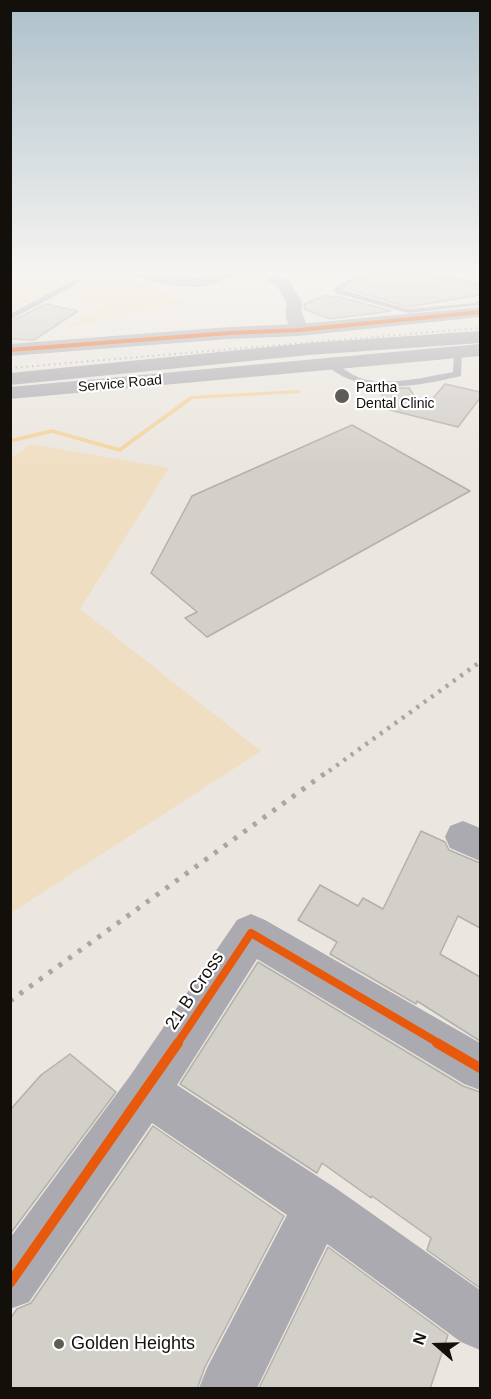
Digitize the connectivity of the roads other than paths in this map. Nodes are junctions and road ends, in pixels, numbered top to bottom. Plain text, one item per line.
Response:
1 (162, 338) edge
2 (280, 338) edge
3 (464, 338) edge
4 (10, 350) edge
5 (480, 350) edge
6 (256, 355) junction
7 (10, 361) edge
8 (207, 376) junction
9 (10, 380) edge
10 (10, 393) edge
11 (480, 1068) edge
12 (146, 1092) junction
13 (319, 1208) junction
14 (10, 1283) edge
15 (480, 1323) edge
16 (227, 1389) edge

1 - 4 street
2 - 7 highway
3 - 6 highway
5 - 8 street, Service Road
6 - 8 highway
6 - 9 highway
8 - 10 street, Service Road
11 - 12 street, 21 B Cross
12 - 13 street
12 - 14 street, 21 B Cross
13 - 15 street
13 - 16 street

